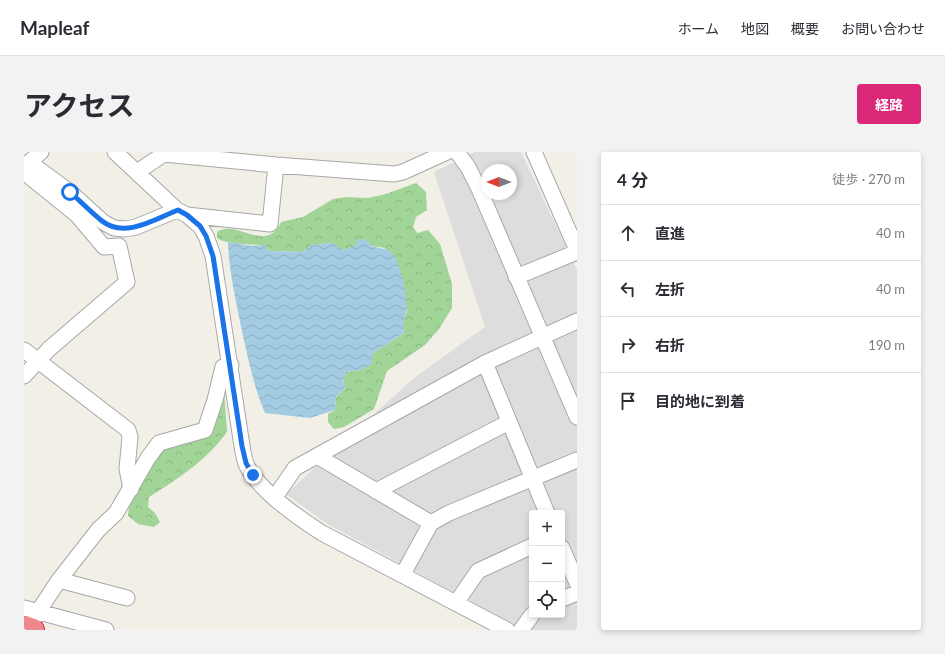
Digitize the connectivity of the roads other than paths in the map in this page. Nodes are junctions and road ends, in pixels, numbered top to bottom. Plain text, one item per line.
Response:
1 (41, 152) edge
2 (115, 152) edge
3 (447, 152) edge
4 (457, 152) edge
5 (534, 152) edge
6 (250, 157) edge
7 (276, 165) junction
8 (26, 167) edge
9 (137, 172) junction
10 (182, 212) junction
11 (577, 251) edge
12 (516, 277) junction
13 (577, 321) edge
14 (542, 337) junction
15 (24, 350) edge
16 (39, 360) junction
17 (485, 363) junction
18 (231, 365) junction
19 (24, 376) edge
20 (572, 392) edge
21 (577, 417) edge
22 (509, 422) junction
23 (317, 456) junction
24 (577, 460) edge
25 (532, 478) junction
26 (131, 489) junction
27 (376, 491) junction
28 (275, 497) junction
29 (546, 510) edge
30 (432, 523) junction
31 (529, 547) edge
32 (565, 555) edge
33 (403, 574) junction
34 (60, 580) junction
35 (577, 583) edge
36 (577, 593) edge
37 (127, 598) dead end
38 (565, 598) edge
39 (456, 603) junction
40 (530, 618) edge
41 (28, 623) edge
42 (106, 630) edge
43 (507, 630) edge
44 (521, 630) edge

1 - 8 street
2 - 9 street
3 - 7 street
4 - 12 street
5 - 11 street
6 - 7 street
6 - 9 street
7 - 10 street
8 - 10 street
8 - 16 street
9 - 10 street
10 - 18 street
11 - 12 street
12 - 14 street
13 - 14 street
14 - 17 street
14 - 20 street
15 - 16 street
16 - 19 street
16 - 26 street
17 - 22 street
17 - 23 street
18 - 26 street
18 - 28 street
20 - 21 street
22 - 25 street
22 - 27 street
23 - 27 street
23 - 28 street
24 - 25 street
25 - 29 street
25 - 30 street
26 - 34 street
27 - 30 street
28 - 33 street
30 - 33 street
31 - 39 street
32 - 35 street
33 - 39 street
34 - 37 street
34 - 41 street
36 - 38 street
39 - 43 street
40 - 44 street
41 - 42 street

